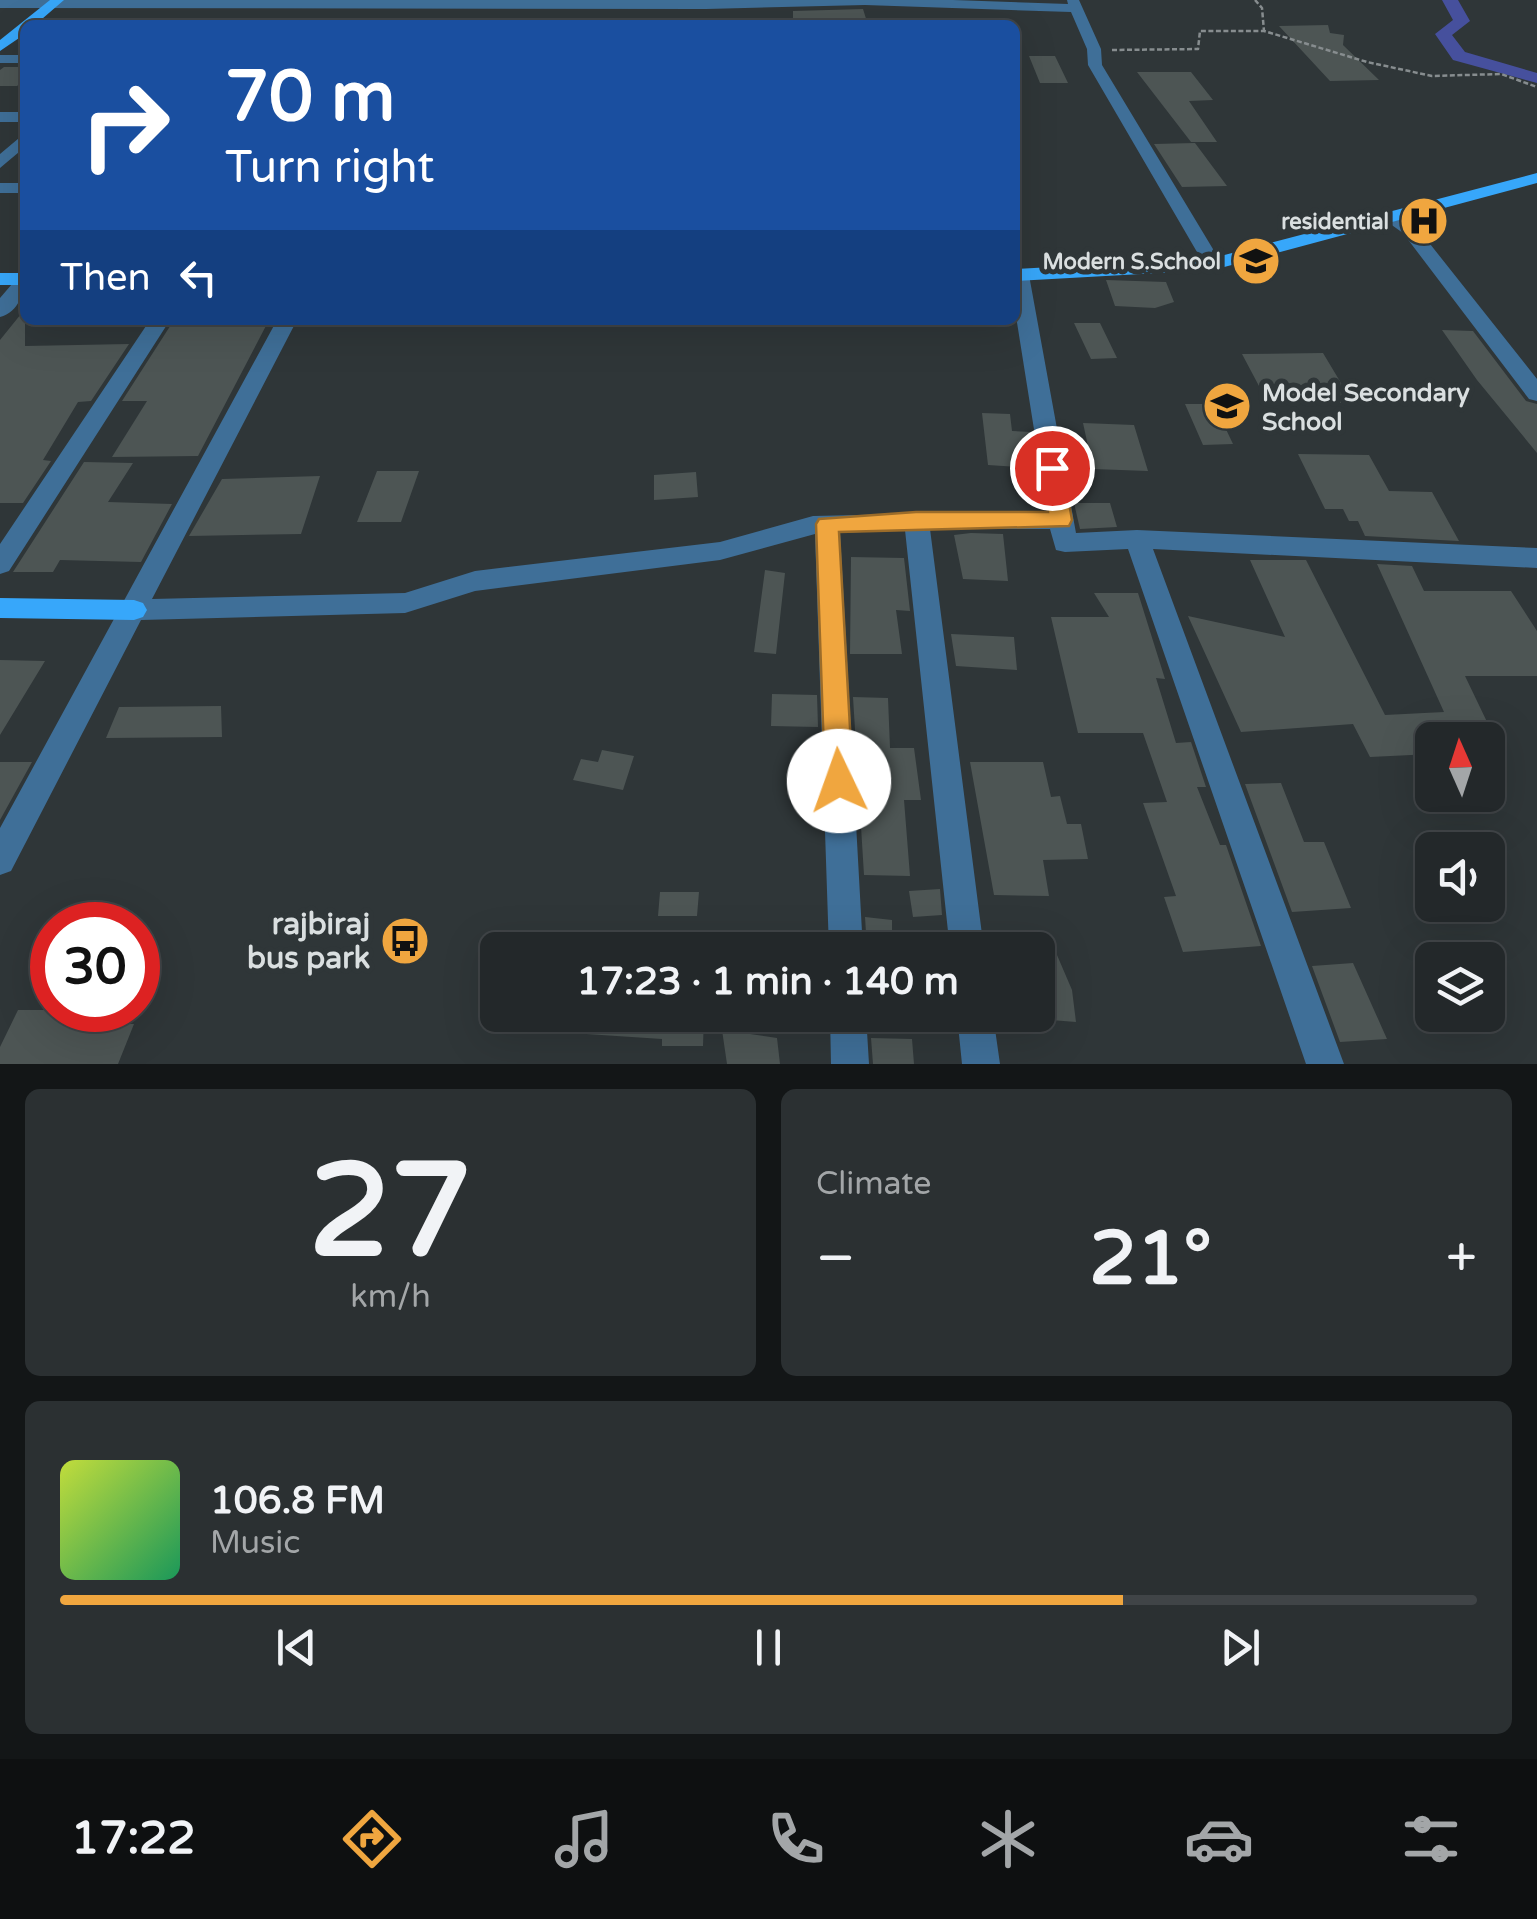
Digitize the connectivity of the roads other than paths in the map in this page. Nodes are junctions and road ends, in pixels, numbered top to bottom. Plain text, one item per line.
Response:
1 (56, 2) edge
2 (277, 2) edge
3 (460, 2) edge
4 (776, 2) edge
5 (168, 3) edge
6 (0, 4) edge
7 (1075, 4) edge
8 (34, 20) edge
9 (149, 20) edge
10 (20, 31) edge
11 (0, 47) edge
12 (20, 143) edge
13 (0, 162) edge
14 (1537, 178) edge
15 (1392, 217) junction
16 (1214, 264) junction
17 (1020, 275) edge
18 (20, 286) edge
19 (1020, 292) edge
20 (0, 311) edge
21 (157, 325) edge
22 (284, 325) edge
23 (1537, 394) edge
24 (916, 520) junction
25 (1061, 520) junction
26 (827, 524) junction
27 (1137, 539) junction
28 (1537, 558) edge
29 (0, 564) edge
30 (0, 608) edge
31 (134, 610) junction
32 (0, 860) edge
33 (845, 932) edge
34 (965, 932) edge
35 (849, 1032) edge
36 (977, 1032) edge
37 (850, 1064) edge
38 (981, 1064) edge
39 (1325, 1064) edge

1 - 5 street
1 - 6 street
1 - 8 main road
2 - 3 street
2 - 5 street
3 - 4 street
4 - 7 street
5 - 9 street
7 - 16 street
10 - 11 main road
12 - 13 street
14 - 15 main road
15 - 16 main road
15 - 23 street
16 - 17 main road
18 - 20 street
19 - 25 street
21 - 29 street
22 - 31 street
24 - 25 street
24 - 26 street
24 - 34 street
25 - 27 street
26 - 31 street
26 - 33 street
27 - 28 street
27 - 39 street
30 - 31 main road
31 - 32 street
35 - 37 street
36 - 38 street

